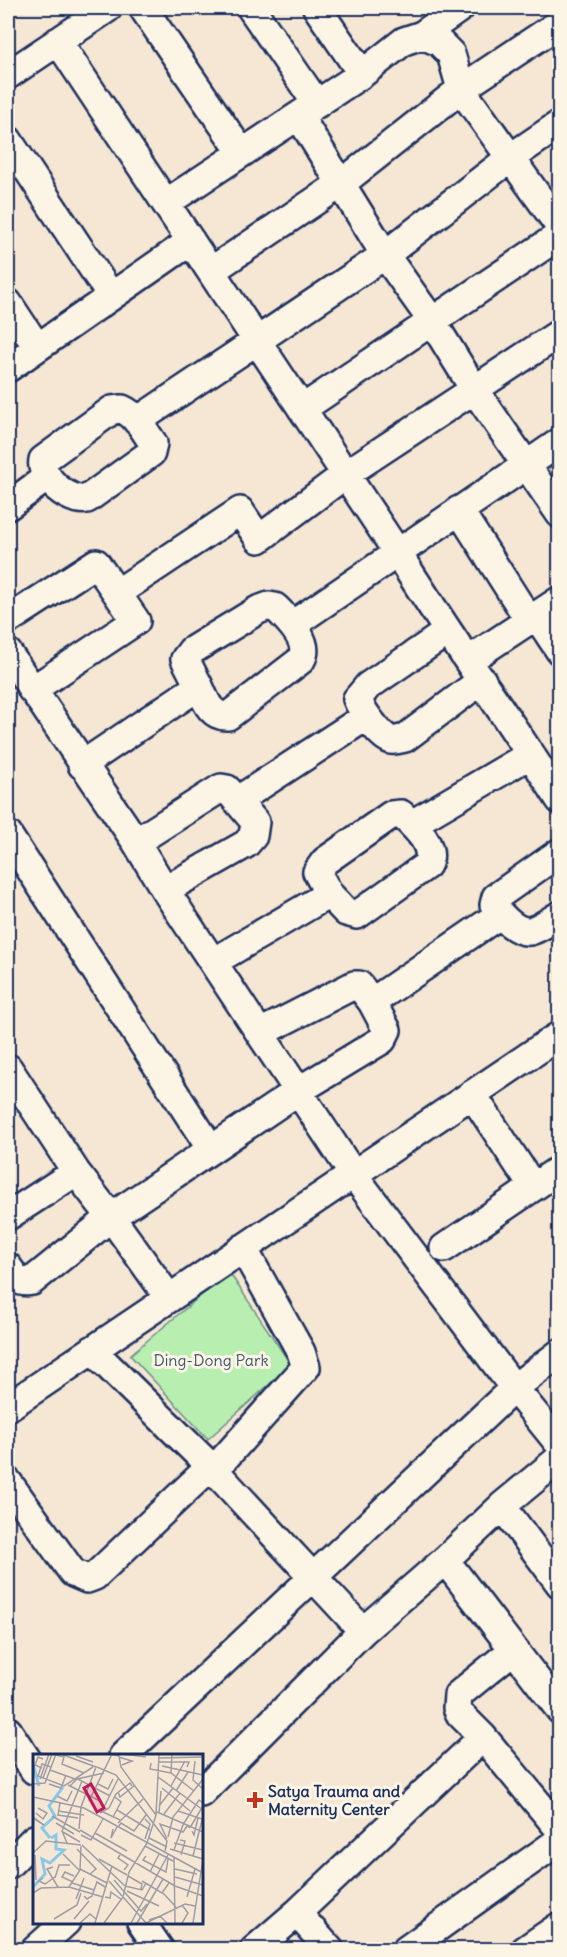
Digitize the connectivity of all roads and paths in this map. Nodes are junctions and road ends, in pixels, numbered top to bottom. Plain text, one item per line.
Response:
1 (108, 8) edge
2 (143, 8) edge
3 (251, 8) edge
4 (317, 8) edge
5 (460, 8) edge
6 (560, 23) edge
7 (422, 34) junction
8 (58, 41) junction
9 (362, 74) junction
10 (8, 75) edge
11 (461, 89) junction
12 (308, 110) junction
13 (560, 124) edge
14 (8, 140) edge
15 (242, 153) junction
16 (510, 158) junction
17 (342, 183) junction
18 (166, 203) junction
19 (560, 227) edge
20 (560, 235) edge
21 (190, 241) junction
22 (385, 255) junction
23 (210, 271) junction
24 (111, 296) junction
25 (8, 303) edge
26 (432, 321) junction
27 (560, 333) edge
28 (257, 340) junction
29 (37, 347) junction
30 (8, 368) edge
31 (474, 389) junction
32 (302, 409) junction
33 (137, 421) junction
34 (560, 442) edge
35 (526, 464) junction
36 (346, 474) junction
37 (46, 478) junction
38 (8, 506) edge
39 (459, 510) junction
40 (560, 514) edge
41 (397, 552) junction
42 (117, 593) junction
43 (560, 600) edge
44 (533, 618) junction
45 (8, 620) edge
46 (292, 625) junction
47 (447, 632) junction
48 (560, 651) edge
49 (9, 660) edge
50 (475, 670) junction
51 (199, 686) junction
52 (32, 690) junction
53 (367, 716) junction
54 (531, 754) junction
55 (82, 765) junction
56 (238, 800) junction
57 (560, 800) edge
58 (412, 824) junction
59 (8, 835) edge
60 (136, 842) junction
61 (560, 852) edge
62 (165, 890) junction
63 (329, 894) junction
64 (499, 915) junction
65 (560, 915) edge
66 (213, 962) junction
67 (372, 1002) junction
68 (260, 1033) junction
69 (558, 1040) edge
70 (13, 1086) edge
71 (298, 1090) junction
72 (472, 1094) junction
73 (211, 1149) junction
74 (560, 1168) edge
75 (76, 1172) junction
76 (353, 1174) junction
77 (533, 1187) junction
78 (8, 1216) edge
79 (111, 1217) junction
80 (243, 1248) junction
81 (444, 1248) dead end
82 (8, 1267) edge
83 (169, 1298) junction
84 (92, 1350) junction
85 (560, 1353) edge
86 (514, 1388) junction
87 (8, 1407) edge
88 (560, 1445) edge
89 (560, 1458) edge
90 (213, 1468) junction
91 (8, 1482) edge
92 (502, 1506) junction
93 (445, 1560) junction
94 (313, 1576) junction
95 (560, 1584) edge
96 (363, 1631) junction
97 (513, 1650) junction
98 (560, 1710) edge
99 (8, 1731) edge
100 (483, 1737) junction
101 (125, 1754) edge
102 (33, 1768) edge
103 (202, 1792) edge
104 (560, 1830) edge
105 (33, 1840) edge
106 (560, 1840) edge
107 (8, 1865) edge
108 (297, 1913) junction
109 (65, 1924) edge
110 (142, 1924) edge
111 (35, 1950) edge
112 (160, 1950) edge
113 (254, 1950) edge
114 (330, 1950) edge
115 (406, 1950) edge

1 - 8 street
2 - 15 street
3 - 12 street
4 - 9 street
5 - 7 street
6 - 11 street
7 - 9 street
7 - 11 street
8 - 10 street
8 - 18 street
9 - 12 street
11 - 16 street
11 - 17 street
12 - 15 street
12 - 17 street
13 - 16 street
14 - 24 street
15 - 18 street
16 - 19 street
16 - 22 street
17 - 22 street
17 - 23 street
18 - 21 street
20 - 26 street
21 - 23 street
21 - 24 street
22 - 26 street
22 - 28 street
23 - 28 street
24 - 29 street
25 - 29 street
26 - 31 street
26 - 32 street
27 - 31 street
28 - 32 street
28 - 33 street
29 - 30 street
31 - 35 street
31 - 36 street
32 - 36 street
33 - 37 street
33 - 37 street
34 - 35 street
35 - 39 street
35 - 40 street
36 - 41 street
36 - 42 street
37 - 38 street
39 - 41 street
39 - 44 street
41 - 46 street
41 - 47 street
42 - 45 street
42 - 52 street
43 - 44 street
44 - 48 street
44 - 50 street
46 - 51 street
46 - 51 street
47 - 50 street
47 - 53 street
49 - 52 street
50 - 53 street
50 - 54 street
51 - 55 street
52 - 55 street
53 - 56 street
54 - 57 street
54 - 58 street
55 - 60 street
56 - 60 street
56 - 62 street
58 - 63 street
58 - 63 street
59 - 73 street
60 - 62 street
61 - 64 street
62 - 66 street
63 - 66 street
64 - 65 street
64 - 67 street
66 - 68 street
67 - 68 street
67 - 71 street
68 - 71 street
69 - 72 street
70 - 75 street
71 - 73 street
71 - 76 street
72 - 76 street
72 - 77 street
73 - 79 street
74 - 77 street
75 - 78 street
75 - 79 street
76 - 80 street
76 - 86 street
77 - 81 street
79 - 82 street
79 - 83 street
80 - 83 street
80 - 90 street
83 - 84 street
84 - 87 street
84 - 90 street
85 - 86 street
86 - 88 street
86 - 94 street
89 - 92 street
90 - 91 street
90 - 94 street
92 - 93 street
92 - 95 street
93 - 96 street
93 - 97 street
94 - 96 street
94 - 101 street
96 - 103 street
97 - 98 street
97 - 100 street
99 - 102 street
100 - 104 street
100 - 108 street
105 - 107 street
106 - 115 street
108 - 113 street
108 - 114 street
109 - 111 street
110 - 112 street

